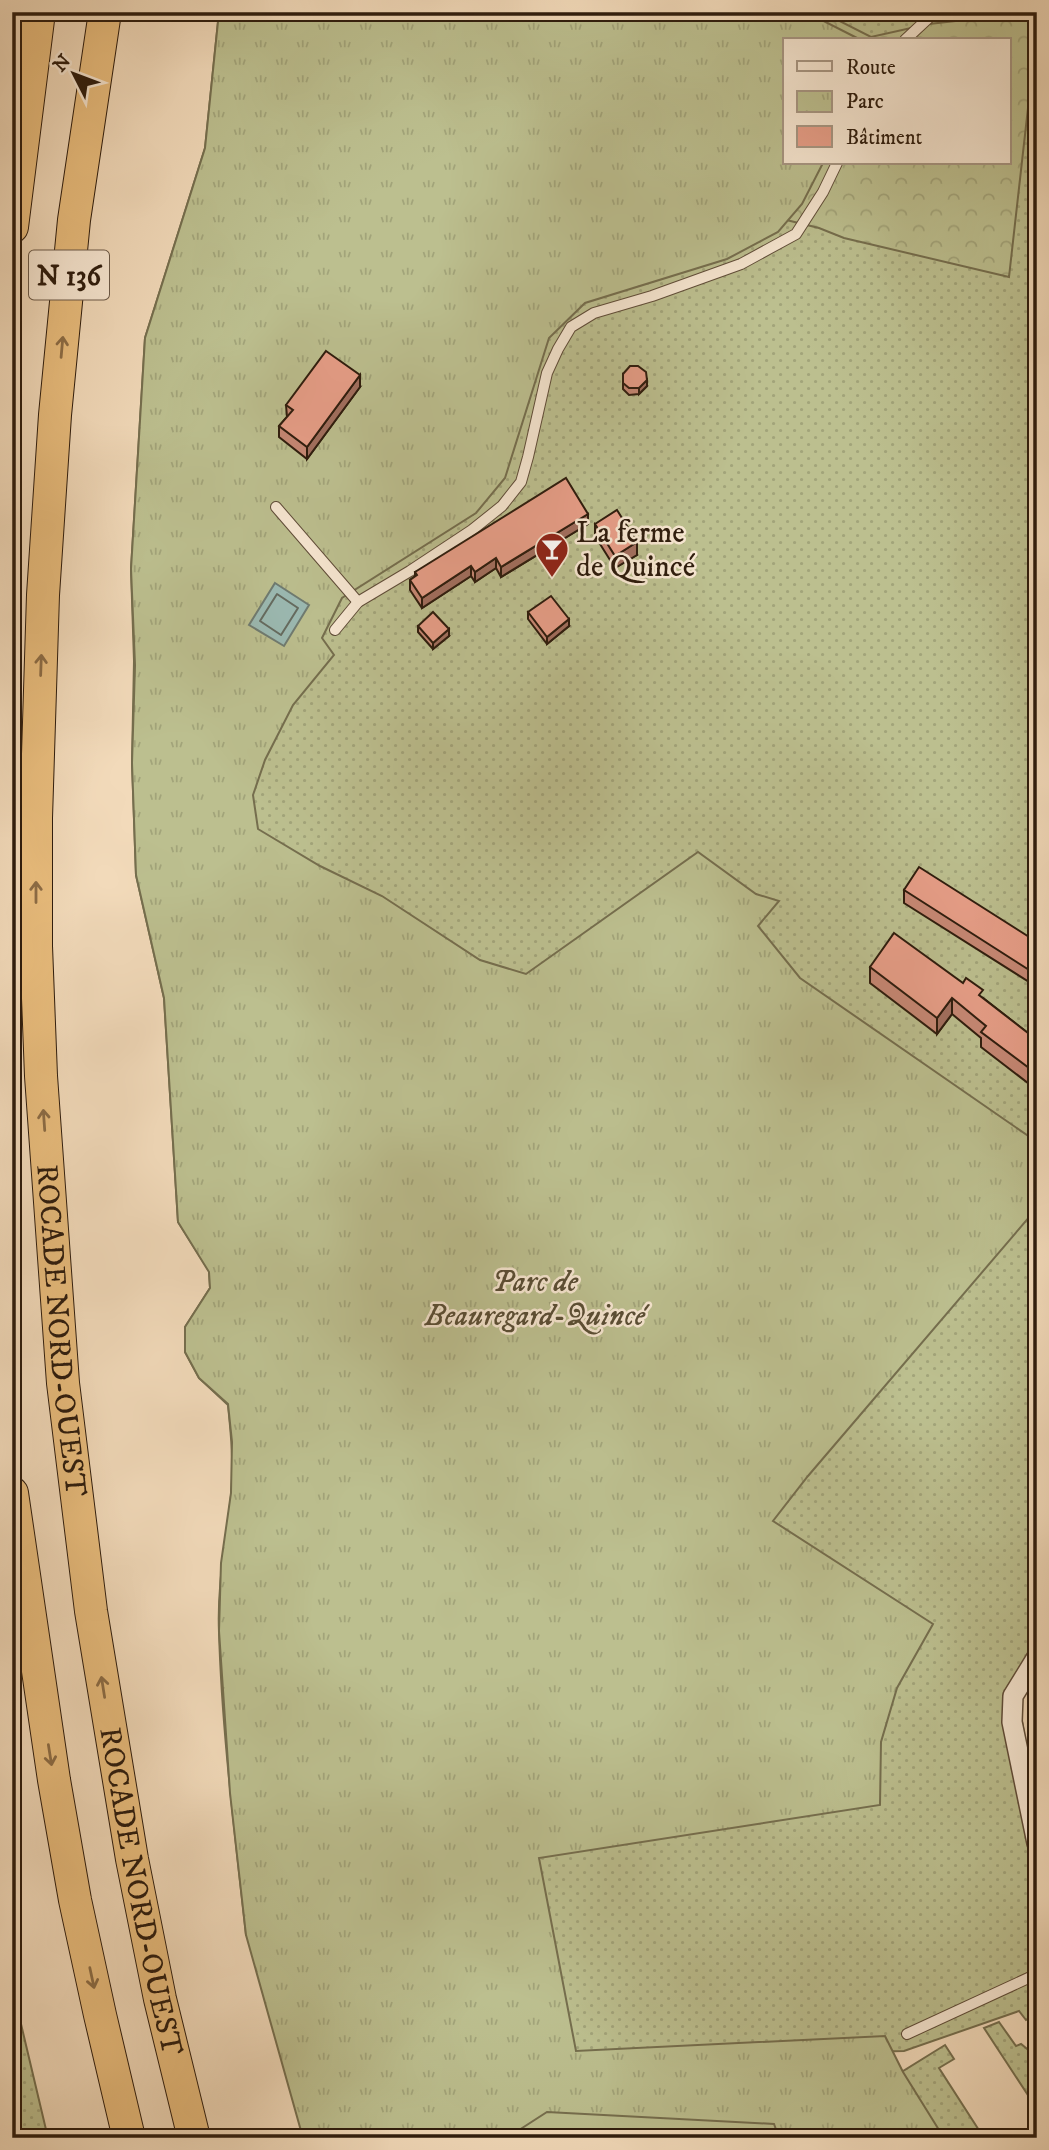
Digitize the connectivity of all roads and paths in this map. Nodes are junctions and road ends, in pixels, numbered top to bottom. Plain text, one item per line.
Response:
1 (39, 12) edge
2 (105, 12) edge
3 (124, 12) edge
4 (935, 12) edge
5 (907, 38) edge
6 (86, 135) junction
7 (837, 164) edge
8 (12, 227) edge
9 (276, 507) dead end
10 (358, 602) junction
11 (335, 630) dead end
12 (12, 1493) edge
13 (1037, 1657) edge
14 (1037, 1843) edge
15 (1037, 1974) edge
16 (907, 2034) dead end
17 (129, 2138) edge
18 (194, 2138) edge

1 - 8 highway, N 136
2 - 6 highway, ROCADE NORD-OUEST / N 136
3 - 6 highway
4 - 5 lane
18 -> 6 highway, ROCADE NORD-OUEST / N 136
7 - 10 lane
9 - 10 lane
10 - 11 lane
12 -> 17 highway
13 - 14 street
15 - 16 lane

